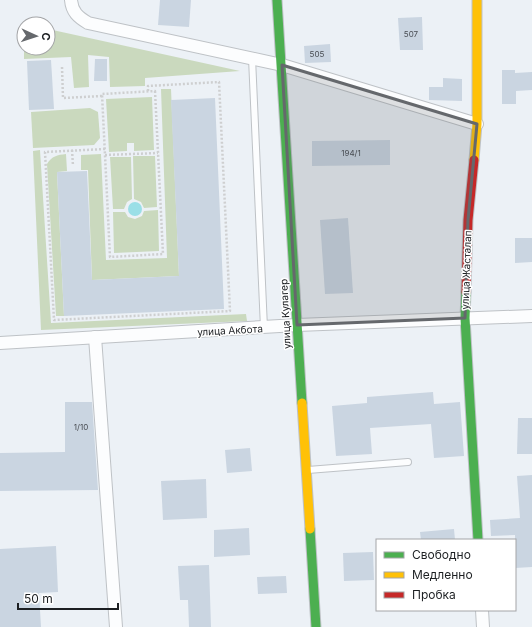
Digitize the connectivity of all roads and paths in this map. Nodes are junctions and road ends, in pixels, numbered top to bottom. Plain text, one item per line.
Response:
1 (277, 0) edge
2 (477, 0) edge
3 (71, 4) edge
4 (252, 58) junction
5 (282, 65) junction
6 (62, 67) dead end
7 (148, 91) junction
8 (102, 96) junction
9 (477, 124) junction
10 (105, 149) junction
11 (72, 150) junction
12 (158, 153) junction
13 (105, 155) junction
14 (73, 166) dead end
15 (532, 316) edge
16 (465, 318) junction
17 (297, 325) junction
18 (264, 328) junction
19 (96, 336) junction
20 (0, 342) edge
21 (408, 462) dead end
22 (306, 470) junction
23 (478, 539) edge
24 (482, 611) edge
25 (116, 627) edge
26 (316, 627) edge
27 (484, 627) edge

1 - 5 street, улица Кулагер
2 - 9 street, улица Жасталап
3 - 4 street
4 - 5 street
4 - 18 lane
5 - 9 street
5 - 17 street, улица Кулагер
6 - 8 path
7 - 8 path
7 - 11 path
7 - 12 path
8 - 10 path
9 - 16 street, улица Жасталап
10 - 11 path
10 - 13 path
11 - 14 path
12 - 13 path
12 - 13 path
15 - 16 street, улица Акбота
16 - 17 street, улица Акбота
16 - 23 street, улица Жасталап
17 - 18 street, улица Акбота
17 - 22 street, улица Кулагер
18 - 19 street, улица Акбота
19 - 20 street, улица Акбота
19 - 25 street
21 - 22 lane
22 - 26 street, улица Кулагер
24 - 27 street

